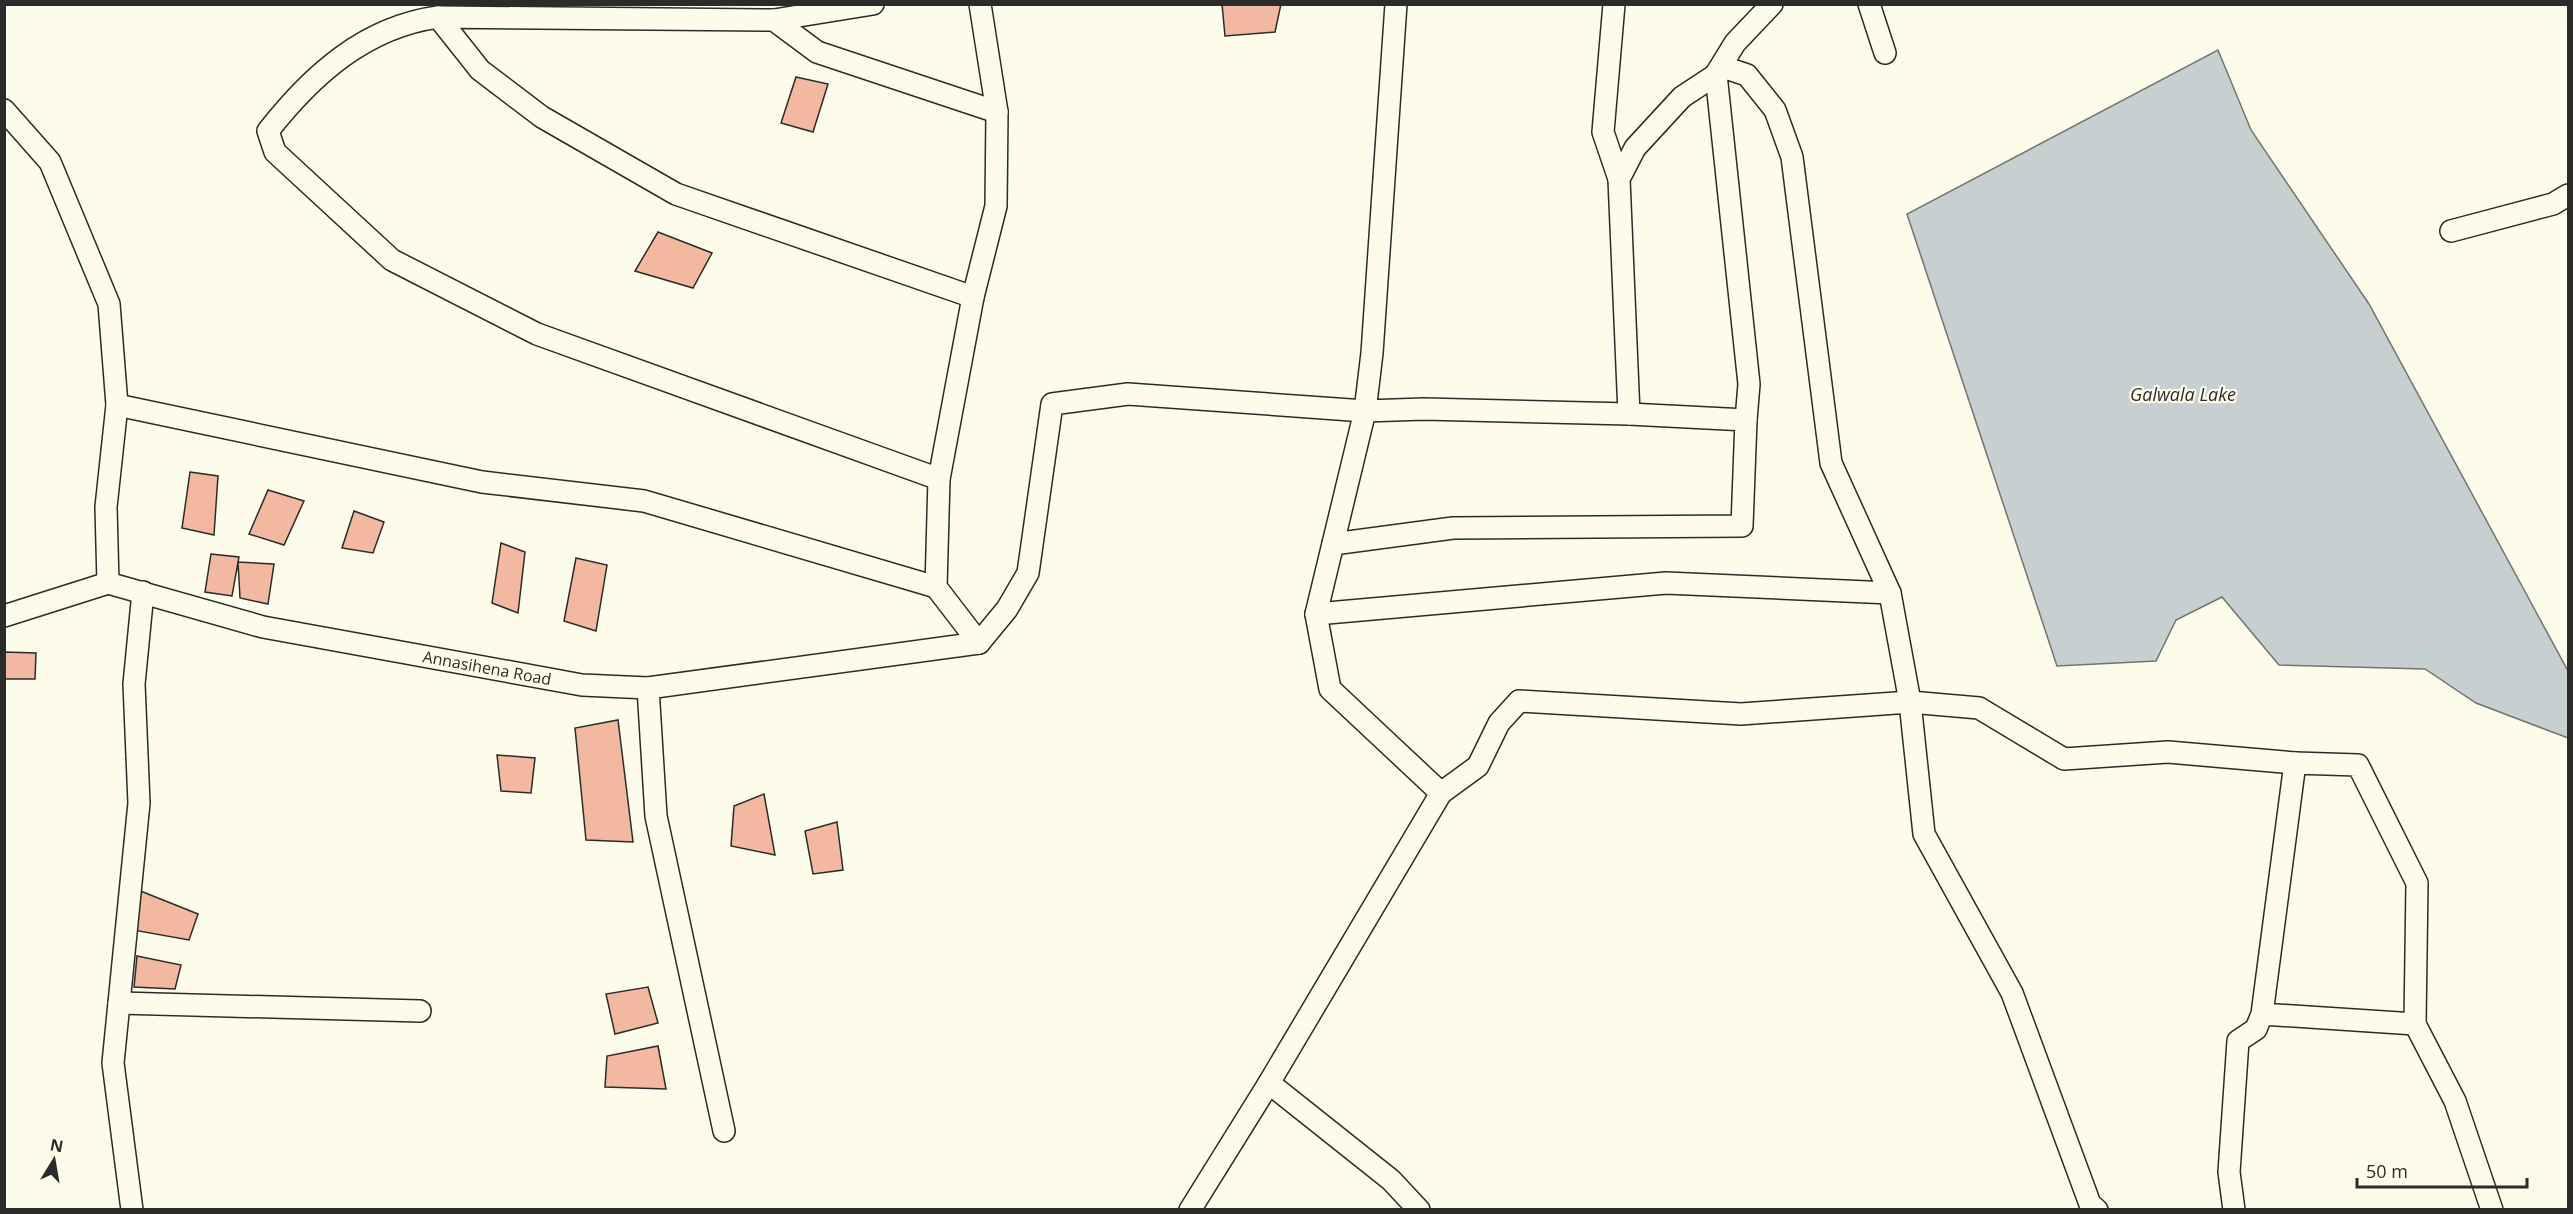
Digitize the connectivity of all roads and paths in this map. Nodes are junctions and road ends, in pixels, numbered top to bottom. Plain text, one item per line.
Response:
1 (873, 4) edge
2 (980, 4) edge
3 (1396, 4) edge
4 (1614, 4) edge
5 (1772, 4) edge
6 (1869, 4) edge
7 (438, 17) junction
8 (774, 20) junction
9 (1885, 53) dead end
10 (1716, 74) junction
11 (4, 110) edge
12 (997, 112) junction
13 (1619, 179) junction
14 (2568, 195) edge
15 (2451, 231) dead end
16 (973, 297) junction
17 (117, 405) junction
18 (1365, 411) junction
19 (1629, 414) junction
20 (1746, 420) junction
21 (939, 479) junction
22 (1333, 544) junction
23 (108, 583) junction
24 (936, 587) junction
25 (143, 592) junction
26 (1890, 593) junction
27 (1316, 614) junction
28 (4, 616) edge
29 (980, 643) junction
30 (648, 688) junction
31 (1910, 702) junction
32 (2295, 763) junction
33 (1441, 793) junction
34 (119, 1003) junction
35 (420, 1011) dead end
36 (2262, 1014) junction
37 (2415, 1024) junction
38 (1269, 1083) junction
39 (724, 1131) dead end
40 (132, 1209) edge
41 (1190, 1209) edge
42 (1419, 1209) edge
43 (2097, 1209) edge
44 (2234, 1209) edge
45 (2492, 1209) edge

1 - 8 street
2 - 12 street
3 - 18 street
4 - 13 street
5 - 10 street
6 - 9 street
7 - 8 street
7 - 16 street
7 - 21 street
8 - 12 street
10 - 13 street
10 - 20 street
10 - 26 street
11 - 17 street
12 - 16 street
13 - 19 street
14 - 15 street
16 - 21 street
17 - 23 street
17 - 24 street
18 - 19 street
18 - 22 street
18 - 29 street
19 - 20 street
20 - 22 street
21 - 24 street
22 - 27 street
23 - 25 street, Annasihena Road
23 - 28 street
24 - 29 street
25 - 30 street, Annasihena Road
25 - 34 street
26 - 27 street
26 - 31 street
27 - 33 street
29 - 30 street, Annasihena Road
30 - 39 street
31 - 32 street
31 - 33 street
31 - 43 street
32 - 36 street
32 - 37 street
33 - 38 street
34 - 35 street
34 - 40 street
36 - 37 street
36 - 44 street
37 - 45 street
38 - 41 street
38 - 42 street

